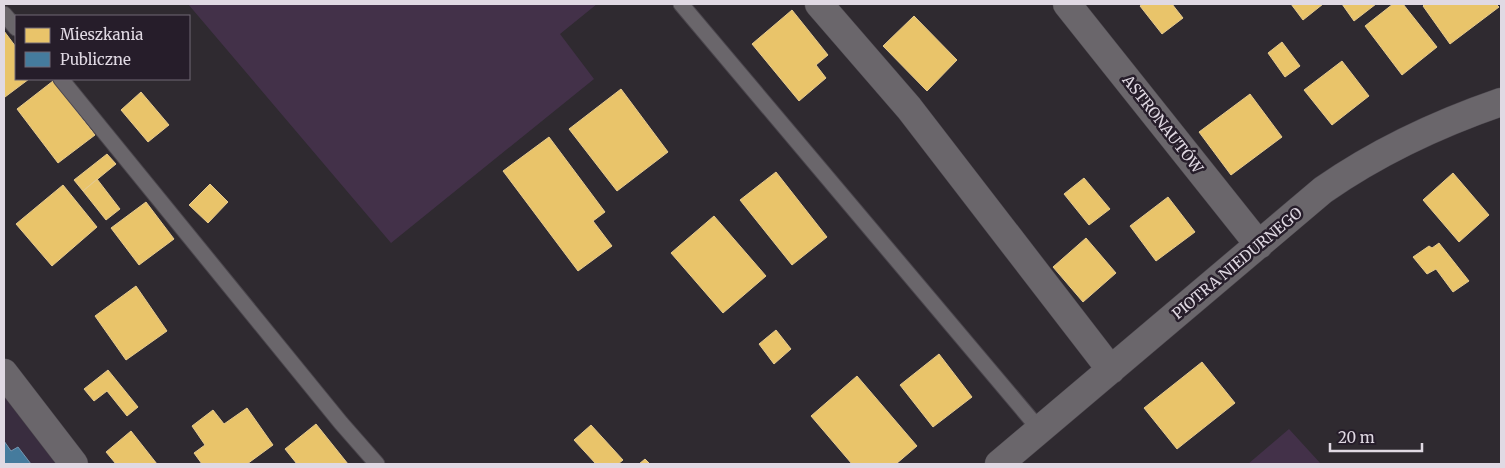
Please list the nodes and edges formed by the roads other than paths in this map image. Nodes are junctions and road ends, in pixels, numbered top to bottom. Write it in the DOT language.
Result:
graph roads {
  1 [pos="680,4"];
  2 [pos="819,4"];
  3 [pos="1067,4"];
  4 [pos="4,14"];
  5 [pos="15,27"];
  6 [pos="62,80"];
  7 [pos="1501,102"];
  8 [pos="1259,245"];
  9 [pos="1111,370"];
  10 [pos="4,373"];
  11 [pos="1040,430"];
  12 [pos="74,464"];
  13 [pos="377,464"];
  14 [pos="999,464"];
  1 -- 11 [label="lane"];
  2 -- 9 [label="street"];
  3 -- 8 [label="street, ASTRONAUTÓW"];
  4 -- 5 [label="lane"];
  6 -- 13 [label="lane"];
  7 -- 8 [label="street, PIOTRA NIEDURNEGO"];
  8 -- 9 [label="street, PIOTRA NIEDURNEGO"];
  9 -- 11 [label="street, PIOTRA NIEDURNEGO"];
  10 -- 12 [label="street"];
  11 -- 14 [label="street, PIOTRA NIEDURNEGO"];
}
